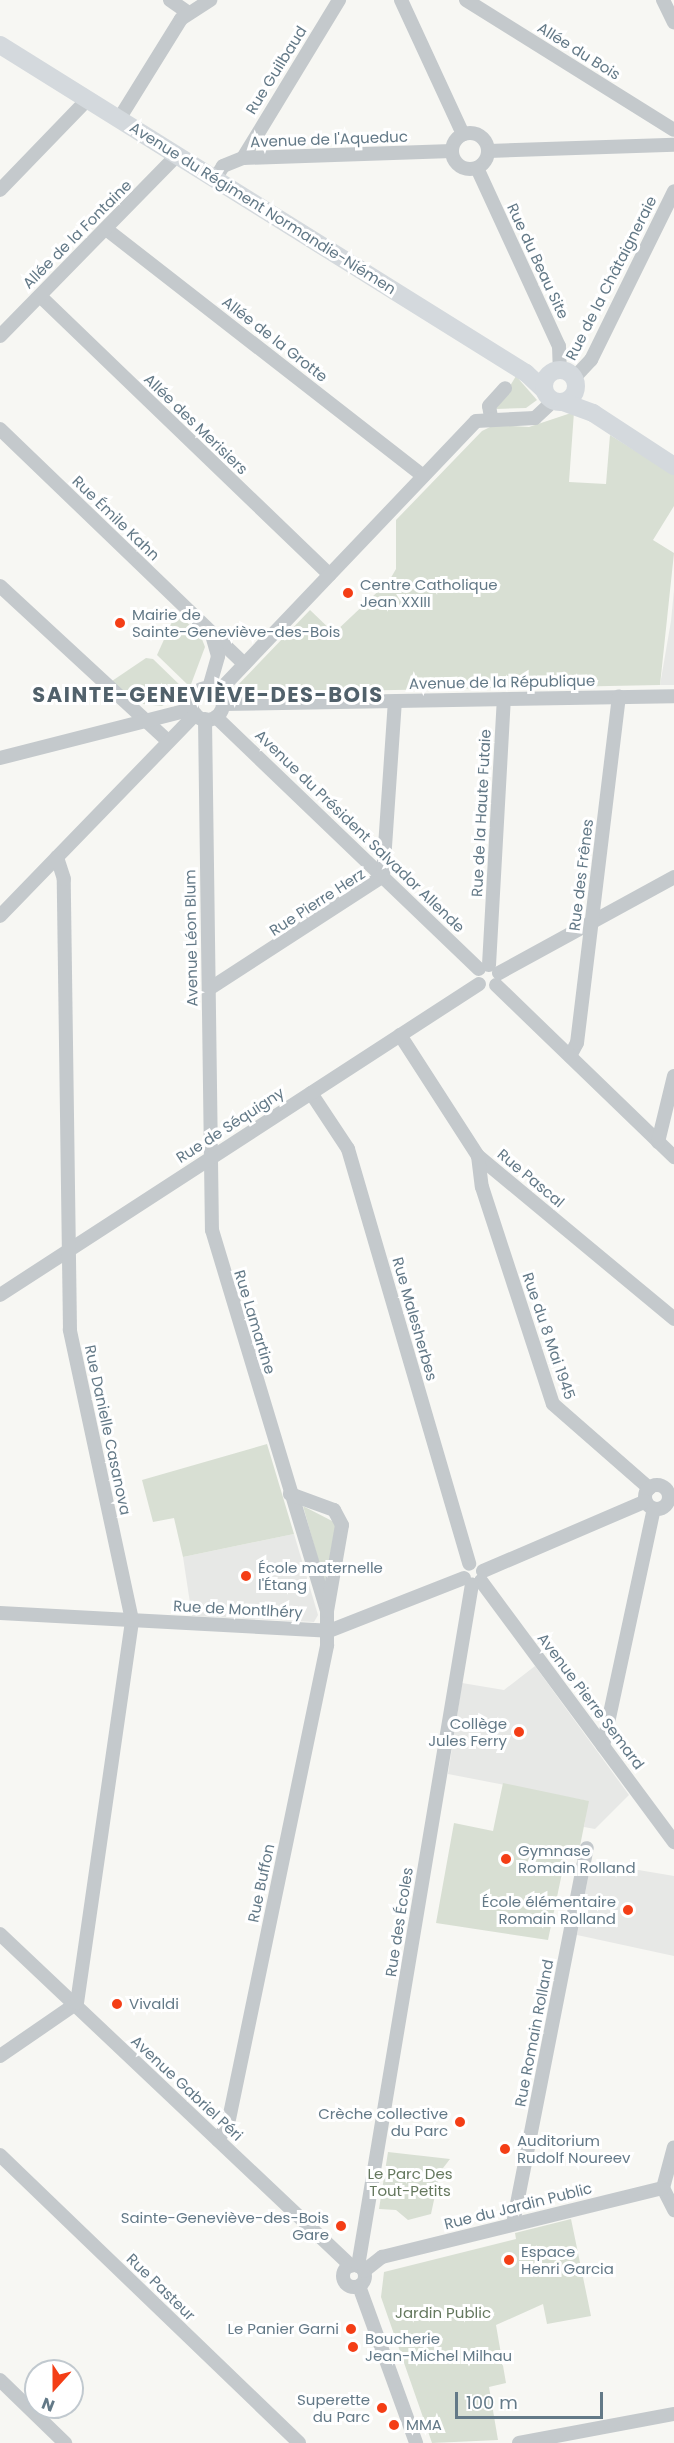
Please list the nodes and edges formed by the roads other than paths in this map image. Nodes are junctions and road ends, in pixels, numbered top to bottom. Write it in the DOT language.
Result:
graph roads {
  1 [pos="170,0"];
  2 [pos="210,0"];
  3 [pos="339,0"];
  4 [pos="401,0"];
  5 [pos="466,0"];
  6 [pos="663,0"];
  7 [pos="187,12"];
  8 [pos="674,23"];
  9 [pos="0,45"];
  10 [pos="87,99"];
  11 [pos="119,119"];
  12 [pos="674,130"];
  13 [pos="463,134"];
  14 [pos="674,145"];
  15 [pos="452,151"];
  16 [pos="489,151"];
  17 [pos="177,155"];
  18 [pos="243,158"];
  19 [pos="477,168"];
  20 [pos="215,178"];
  21 [pos="0,190"];
  22 [pos="674,191"];
  23 [pos="106,229"];
  24 [pos="40,296"];
  25 [pos="0,336"];
  26 [pos="560,386"];
  27 [pos="505,388"];
  28 [pos="491,417"];
  29 [pos="0,429"];
  30 [pos="674,464"];
  31 [pos="423,476"];
  32 [pos="330,575"];
  33 [pos="0,586"];
  34 [pos="210,631"];
  35 [pos="244,664"];
  36 [pos="674,696"];
  37 [pos="619,697"];
  38 [pos="504,699"];
  39 [pos="395,701"];
  40 [pos="208,706"];
  41 [pos="143,721"];
  42 [pos="168,741"];
  43 [pos="0,758"];
  44 [pos="57,856"];
  45 [pos="383,876"];
  46 [pos="674,877"];
  47 [pos="0,916"];
  48 [pos="592,921"];
  49 [pos="491,973"];
  50 [pos="480,984"];
  51 [pos="208,989"];
  52 [pos="400,1035"];
  53 [pos="570,1056"];
  54 [pos="674,1076"];
  55 [pos="311,1092"];
  56 [pos="658,1142"];
  57 [pos="478,1156"];
  58 [pos="211,1157"];
  59 [pos="674,1157"];
  60 [pos="69,1251"];
  61 [pos="0,1295"];
  62 [pos="674,1319"];
  63 [pos="290,1494"];
  64 [pos="672,1497"];
  65 [pos="650,1499"];
  66 [pos="475,1578"];
  67 [pos="327,1611"];
  68 [pos="0,1613"];
  69 [pos="132,1620"];
  70 [pos="329,1630"];
  71 [pos="603,1746"];
  72 [pos="674,1842"];
  73 [pos="587,1848"];
  74 [pos="0,1934"];
  75 [pos="75,2006"];
  76 [pos="0,2056"];
  77 [pos="218,2140"];
  78 [pos="674,2147"];
  79 [pos="0,2155"];
  80 [pos="663,2188"];
  81 [pos="674,2210"];
  82 [pos="513,2224"];
  83 [pos="362,2248"];
  84 [pos="382,2257"];
  85 [pos="358,2268"];
  86 [pos="359,2286"];
  87 [pos="0,2380"];
  88 [pos="674,2414"];
  89 [pos="65,2443"];
  90 [pos="299,2443"];
  91 [pos="416,2443"];
  92 [pos="519,2443"];
  1 -- 7 [label="street"];
  2 -- 7 [label="street"];
  3 -- 18 [label="street, Rue Guilbaud"];
  4 -- 13 [label="street"];
  5 -- 12 [label="street, Allée du Bois"];
  6 -- 8 [label="street"];
  7 -- 11 [label="street"];
  9 -- 10 [label="main road, Avenue du Régiment Normandie-Niémen"];
  10 -- 11 [label="main road, Avenue du Régiment Normandie-Niémen"];
  10 -- 21 [label="street"];
  11 -- 17 [label="main road, Avenue du Régiment Normandie-Niémen"];
  13 -- 15 [label="street"];
  13 -- 16 [label="street"];
  14 -- 16 [label="street"];
  15 -- 18 [label="street, Avenue de l'Aqueduc"];
  15 -- 19 [label="street"];
  16 -- 19 [label="street"];
  17 -- 20 [label="main road, Avenue du Régiment Normandie-Niémen"];
  17 -- 23 [label="street, Allée de la Fontaine"];
  18 -- 20 [label="street, Avenue de l'Aqueduc"];
  19 -- 26 [label="street, Rue du Beau Site"];
  20 -- 26 [label="main road, Avenue du Régiment Normandie-Niémen"];
  22 -- 26 [label="street, Rue de la Châtaigneraie"];
  23 -- 24 [label="street, Allée de la Fontaine"];
  23 -- 31 [label="street, Allée de la Grotte"];
  24 -- 25 [label="street, Allée de la Fontaine"];
  24 -- 32 [label="street, Allée des Merisiers"];
  26 -- 28 [label="street, Rue de la Châtaigneraie"];
  26 -- 30 [label="main road"];
  27 -- 28 [label="street"];
  28 -- 31 [label="street"];
  29 -- 34 [label="street, Rue Émile Kahn"];
  31 -- 32 [label="street"];
  32 -- 35 [label="street"];
  33 -- 41 [label="street"];
  34 -- 35 [label="street, Rue Émile Kahn"];
  34 -- 40 [label="street"];
  35 -- 40 [label="street"];
  36 -- 37 [label="street, Avenue de la République"];
  37 -- 38 [label="street, Avenue de la République"];
  37 -- 48 [label="street, Rue des Frênes"];
  38 -- 39 [label="street, Avenue de la République"];
  38 -- 49 [label="street, Rue de la Haute Futaie"];
  39 -- 40 [label="street, Avenue de la République"];
  39 -- 45 [label="street, Rue Pierre Herz"];
  40 -- 41 [label="street, Avenue de la République"];
  40 -- 42 [label="street"];
  40 -- 45 [label="street, Avenue du Président Salvador Allende"];
  40 -- 51 [label="street, Avenue Léon Blum"];
  41 -- 42 [label="street"];
  41 -- 43 [label="street, Avenue de la République"];
  42 -- 44 [label="street"];
  44 -- 47 [label="street"];
  44 -- 60 [label="street, Rue Danielle Casanova"];
  45 -- 49 [label="street, Avenue du Président Salvador Allende"];
  45 -- 51 [label="street, Rue Pierre Herz"];
  46 -- 48 [label="street"];
  48 -- 49 [label="street"];
  48 -- 53 [label="street, Rue des Frênes"];
  49 -- 50 [label="street, Rue de la Haute Futaie"];
  49 -- 53 [label="street, Avenue du Président Salvador Allende"];
  50 -- 52 [label="street, Rue de Séquigny"];
  51 -- 58 [label="street, Avenue Léon Blum"];
  52 -- 55 [label="street, Rue de Séquigny"];
  52 -- 57 [label="street, Rue Pascal"];
  53 -- 56 [label="street, Avenue du Président Salvador Allende"];
  54 -- 56 [label="street"];
  55 -- 58 [label="street, Rue de Séquigny"];
  55 -- 66 [label="street, Rue Malesherbes"];
  56 -- 59 [label="street, Avenue du Président Salvador Allende"];
  57 -- 62 [label="street, Rue Pascal"];
  57 -- 65 [label="street, Rue du 8 Mai 1945"];
  58 -- 60 [label="street, Rue de Séquigny"];
  58 -- 63 [label="street, Rue Lamartine"];
  60 -- 61 [label="street, Rue de Séquigny"];
  60 -- 69 [label="street, Rue Danielle Casanova"];
  63 -- 67 [label="street, Rue Lamartine"];
  63 -- 67 [label="street, Rue Lamartine"];
  64 -- 65 [label="street, Rue de Montlhéry"];
  64 -- 65 [label="street, Rue du 8 Mai 1945"];
  65 -- 66 [label="street, Rue de Montlhéry"];
  65 -- 71 [label="street"];
  66 -- 70 [label="street, Rue de Montlhéry"];
  66 -- 71 [label="street, Avenue Pierre Semard"];
  66 -- 83 [label="street, Rue des Écoles"];
  67 -- 70 [label="street, Rue Lamartine"];
  68 -- 69 [label="street, Rue de Montlhéry"];
  69 -- 70 [label="street, Rue de Montlhéry"];
  69 -- 75 [label="street, Rue Danielle Casanova"];
  70 -- 77 [label="street, Rue Buffon"];
  71 -- 72 [label="street, Avenue Pierre Semard"];
  73 -- 82 [label="street, Rue Romain Rolland"];
  74 -- 75 [label="street, Avenue Gabriel Péri"];
  75 -- 76 [label="street"];
  75 -- 77 [label="street, Avenue Gabriel Péri"];
  77 -- 85 [label="street, Avenue Gabriel Péri"];
  78 -- 80 [label="street"];
  79 -- 90 [label="street, Rue Pasteur"];
  80 -- 81 [label="street"];
  80 -- 82 [label="street, Rue du Jardin Public"];
  82 -- 84 [label="street, Rue du Jardin Public"];
  83 -- 84 [label="street"];
  83 -- 85 [label="street, Rue des Écoles"];
  84 -- 85 [label="street, Rue du Jardin Public"];
  85 -- 86 [label="street"];
  85 -- 86 [label="street, Avenue Gabriel Péri"];
  86 -- 91 [label="street, Avenue Gabriel Péri"];
  87 -- 89 [label="street"];
  88 -- 92 [label="street"];
}
